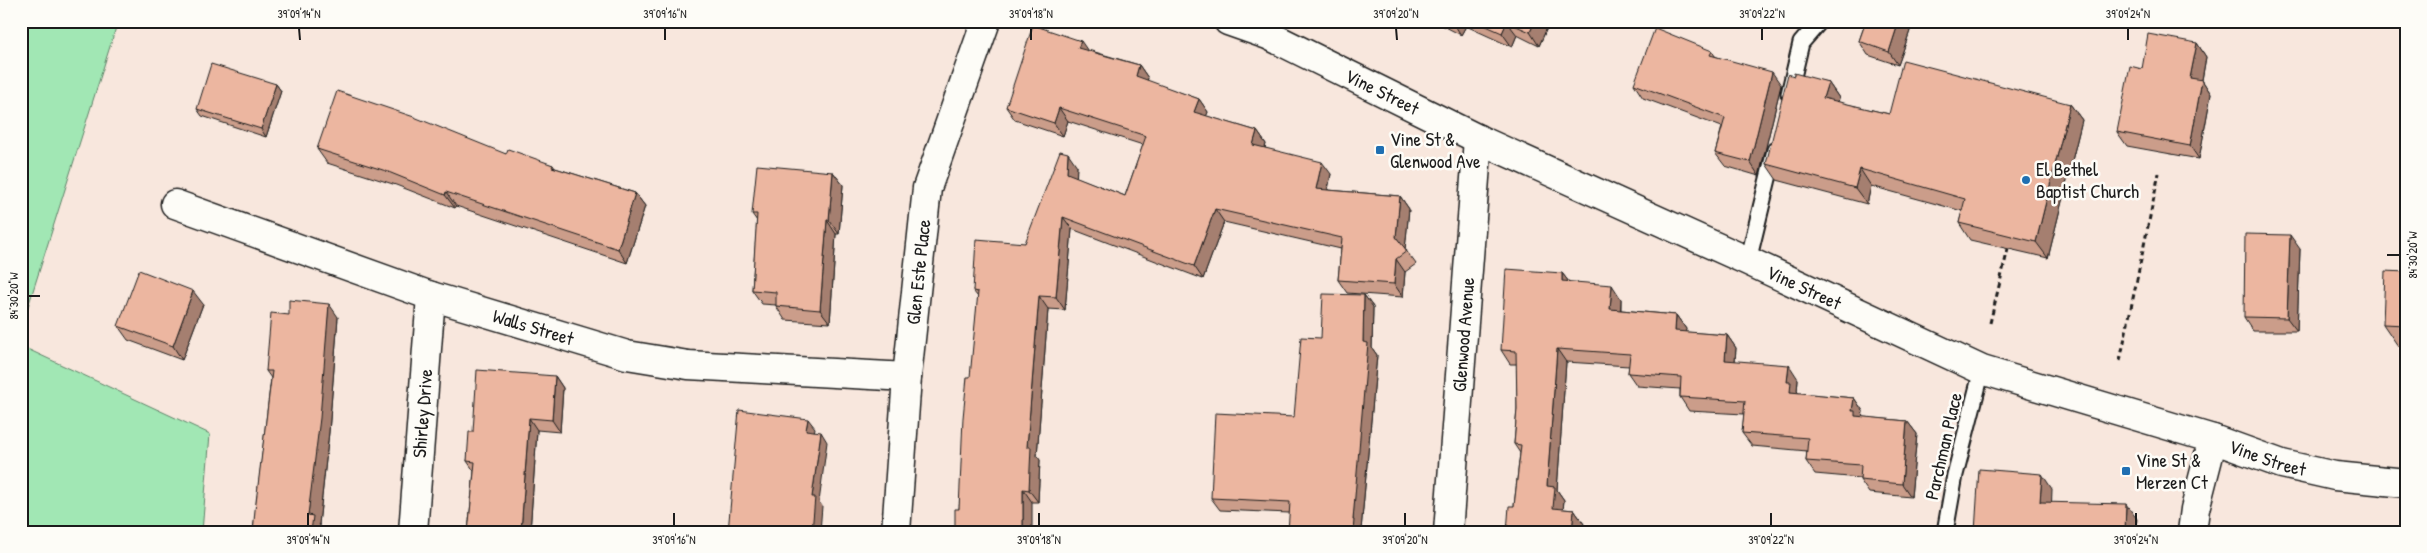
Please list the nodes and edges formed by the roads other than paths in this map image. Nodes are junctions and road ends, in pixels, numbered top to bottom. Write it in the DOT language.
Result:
graph roads {
  1 [pos="986,21"];
  2 [pos="1228,21"];
  3 [pos="1820,21"];
  4 [pos="1785,110"];
  5 [pos="1778,138"];
  6 [pos="1478,139"];
  7 [pos="176,204"];
  8 [pos="1748,260"];
  9 [pos="431,296"];
  10 [pos="1982,370"];
  11 [pos="907,377"];
  12 [pos="2214,439"];
  13 [pos="2406,484"];
  14 [pos="413,532"];
  15 [pos="896,532"];
  16 [pos="1448,532"];
  17 [pos="1945,532"];
  18 [pos="2192,532"];
  1 -- 11 [label="street, Glen Este Place"];
  2 -- 6 [label="street, Vine Street"];
  3 -- 4 [label="lane"];
  5 -- 8 [label="lane"];
  6 -- 8 [label="street, Vine Street"];
  6 -- 16 [label="street, Glenwood Avenue"];
  7 -- 9 [label="street, Walls Street"];
  8 -- 10 [label="street, Vine Street"];
  9 -- 11 [label="street, Walls Street"];
  9 -- 14 [label="street, Shirley Drive"];
  10 -- 12 [label="street, Vine Street"];
  10 -- 17 [label="lane, Parchman Place"];
  11 -- 15 [label="street, Glen Este Place"];
  12 -- 13 [label="street, Vine Street"];
  12 -- 18 [label="street"];
}
